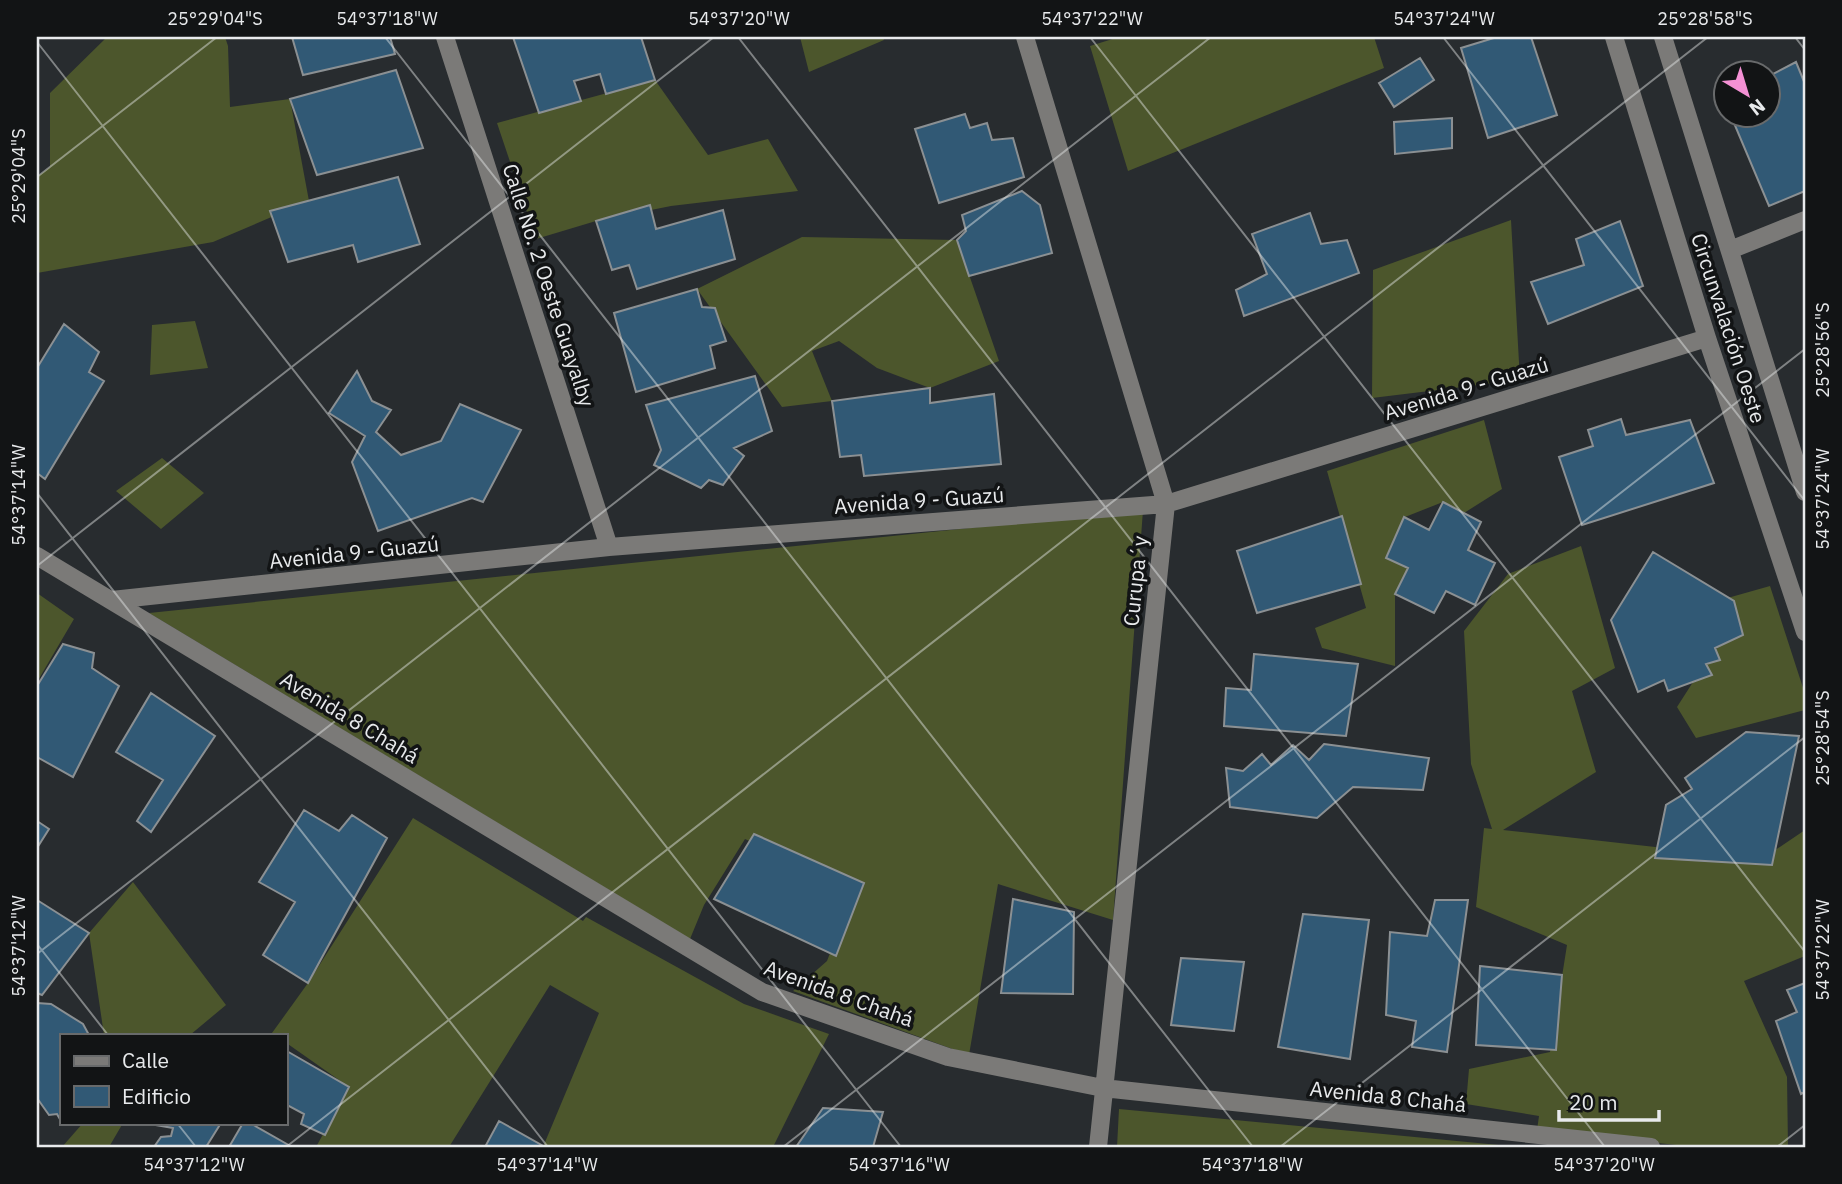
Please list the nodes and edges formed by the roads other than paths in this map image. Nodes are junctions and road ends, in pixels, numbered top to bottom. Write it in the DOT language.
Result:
graph roads {
  1 [pos="445,37"];
  2 [pos="1025,37"];
  3 [pos="1614,37"];
  4 [pos="1663,37"];
  5 [pos="1805,220"];
  6 [pos="1730,250"];
  7 [pos="1707,338"];
  8 [pos="1805,492"];
  9 [pos="1166,504"];
  10 [pos="609,547"];
  11 [pos="37,556"];
  12 [pos="112,600"];
  13 [pos="1805,632"];
  14 [pos="1103,1088"];
  15 [pos="1097,1147"];
  16 [pos="1651,1147"];
  1 -- 10 [label="street, Calle No. 2 Oeste Guayalby"];
  2 -- 9 [label="street, Curupa´y"];
  3 -- 7 [label="street, Circunvalación Oeste"];
  4 -- 6 [label="street"];
  5 -- 6 [label="street"];
  6 -- 8 [label="street"];
  7 -- 9 [label="street, Avenida 9 - Guazú"];
  7 -- 13 [label="street, Circunvalación Oeste"];
  9 -- 10 [label="street, Avenida 9 - Guazú"];
  9 -- 14 [label="street, Curupa´y"];
  10 -- 12 [label="street, Avenida 9 - Guazú"];
  11 -- 12 [label="street, Avenida 8 Chahá"];
  12 -- 14 [label="street, Avenida 8 Chahá"];
  14 -- 15 [label="street, Curupa´y"];
  14 -- 16 [label="street, Avenida 8 Chahá"];
}
